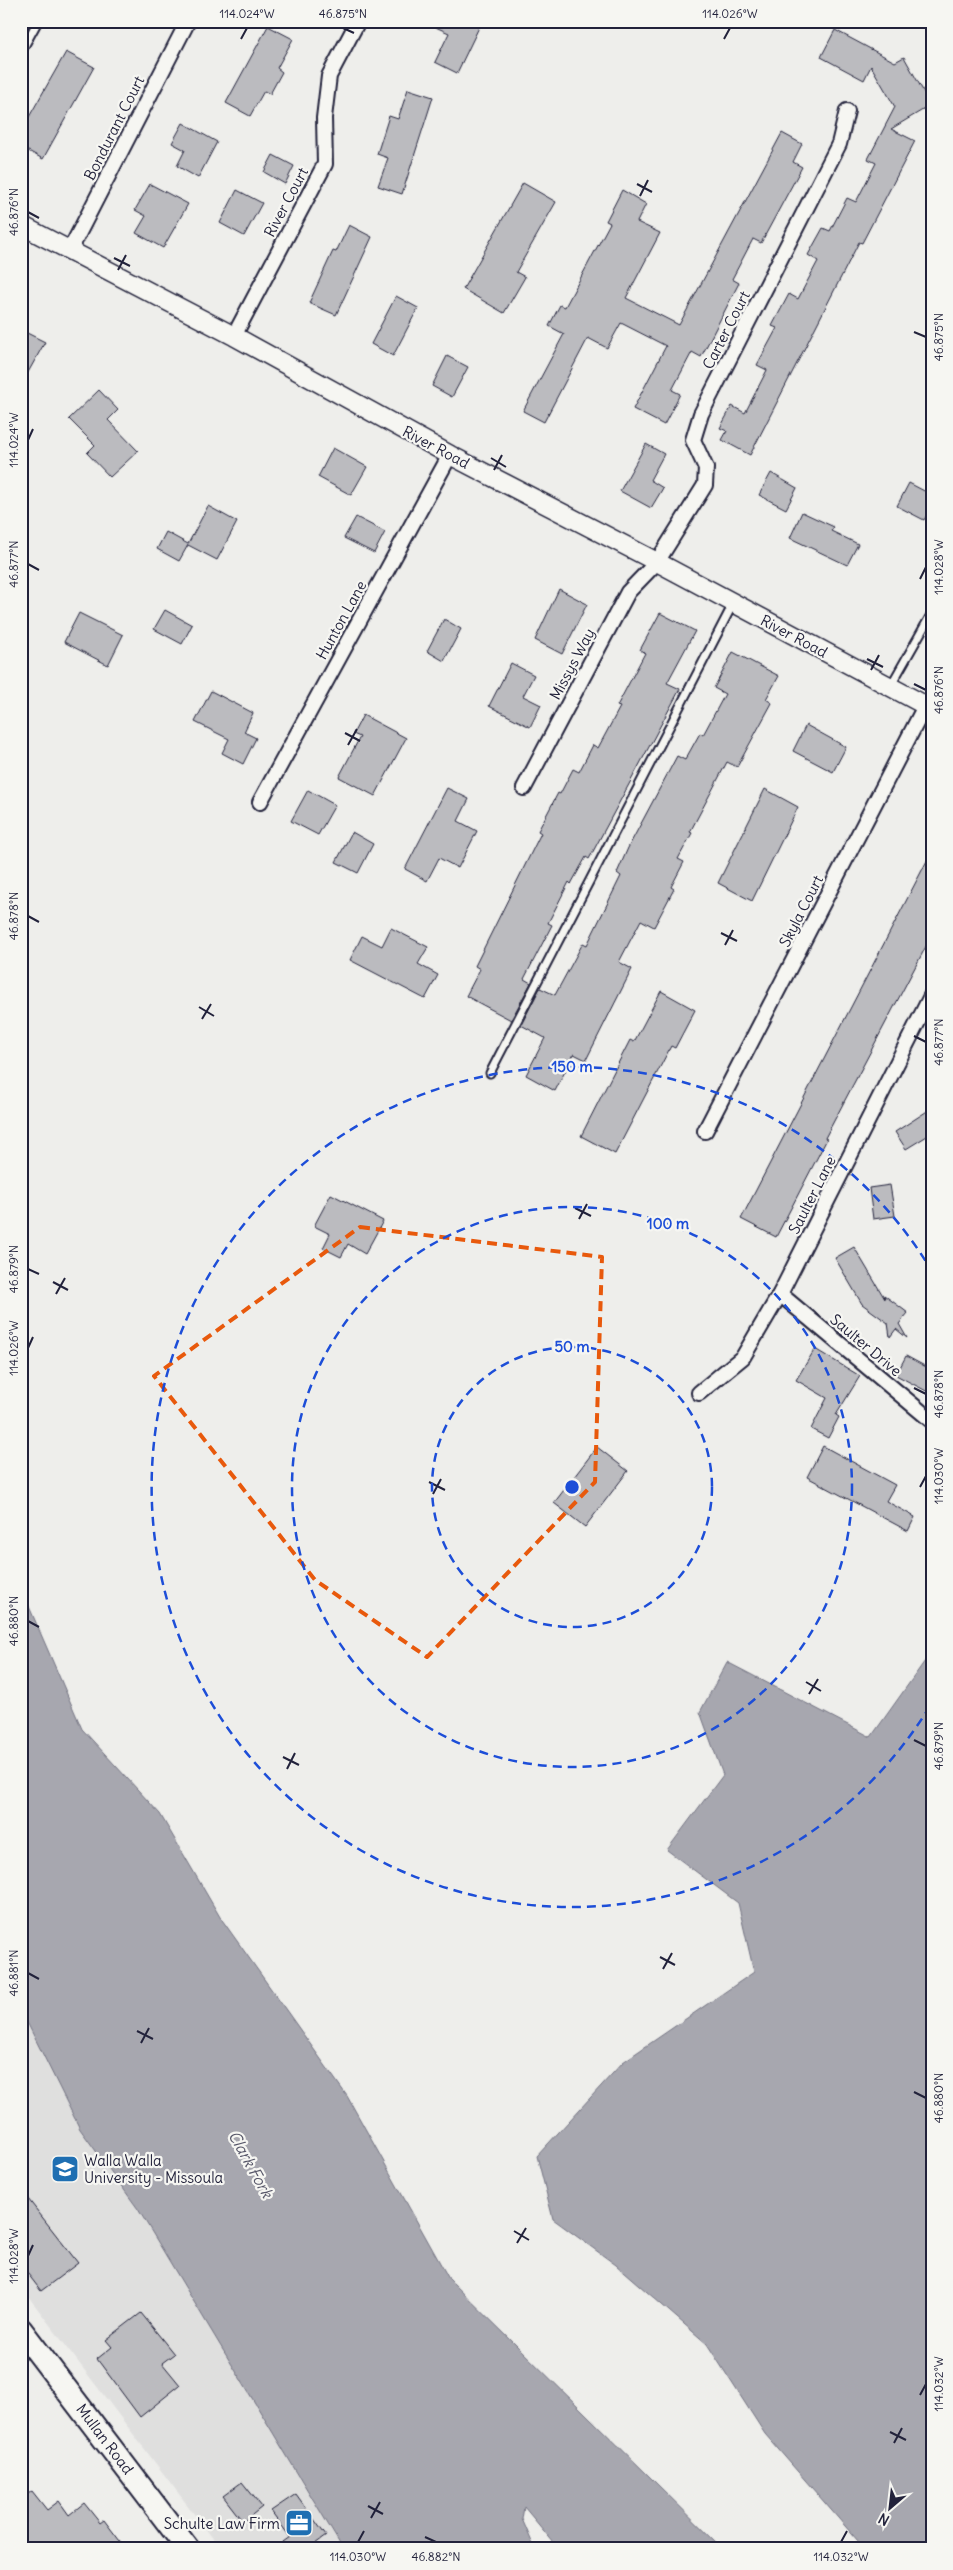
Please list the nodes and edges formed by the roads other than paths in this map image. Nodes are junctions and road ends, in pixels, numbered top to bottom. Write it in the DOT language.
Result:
graph roads {
  1 [pos="38,21"];
  2 [pos="188,21"];
  3 [pos="358,21"];
  4 [pos="21,52"];
  5 [pos="847,111"];
  6 [pos="21,225"];
  7 [pos="70,250"];
  8 [pos="234,336"];
  9 [pos="450,455"];
  10 [pos="657,562"];
  11 [pos="734,604"];
  12 [pos="932,613"];
  13 [pos="890,688"];
  14 [pos="928,708"];
  15 [pos="524,788"];
  16 [pos="260,802"];
  17 [pos="932,994"];
  18 [pos="490,1073"];
  19 [pos="705,1131"];
  20 [pos="780,1294"];
  21 [pos="699,1394"];
  22 [pos="932,1421"];
  23 [pos="21,2330"];
  24 [pos="188,2549"];
  1 -- 4 [label="lane"];
  2 -- 7 [label="street, Bondurant Court"];
  3 -- 8 [label="street, River Court"];
  5 -- 10 [label="street, Carter Court"];
  6 -- 7 [label="street, River Road"];
  7 -- 8 [label="street, River Road"];
  8 -- 9 [label="street, River Road"];
  9 -- 10 [label="street, River Road"];
  9 -- 16 [label="street, Hunton Lane"];
  10 -- 11 [label="street, River Road"];
  10 -- 15 [label="street, Missys Way"];
  11 -- 13 [label="street, River Road"];
  11 -- 18 [label="lane"];
  12 -- 13 [label="lane"];
  13 -- 14 [label="street, River Road"];
  14 -- 19 [label="street, Skyla Court"];
  17 -- 20 [label="street, Saulter Lane"];
  20 -- 21 [label="street, Saulter Lane"];
  20 -- 22 [label="street, Saulter Drive"];
  23 -- 24 [label="main road, Mullan Road"];
}
